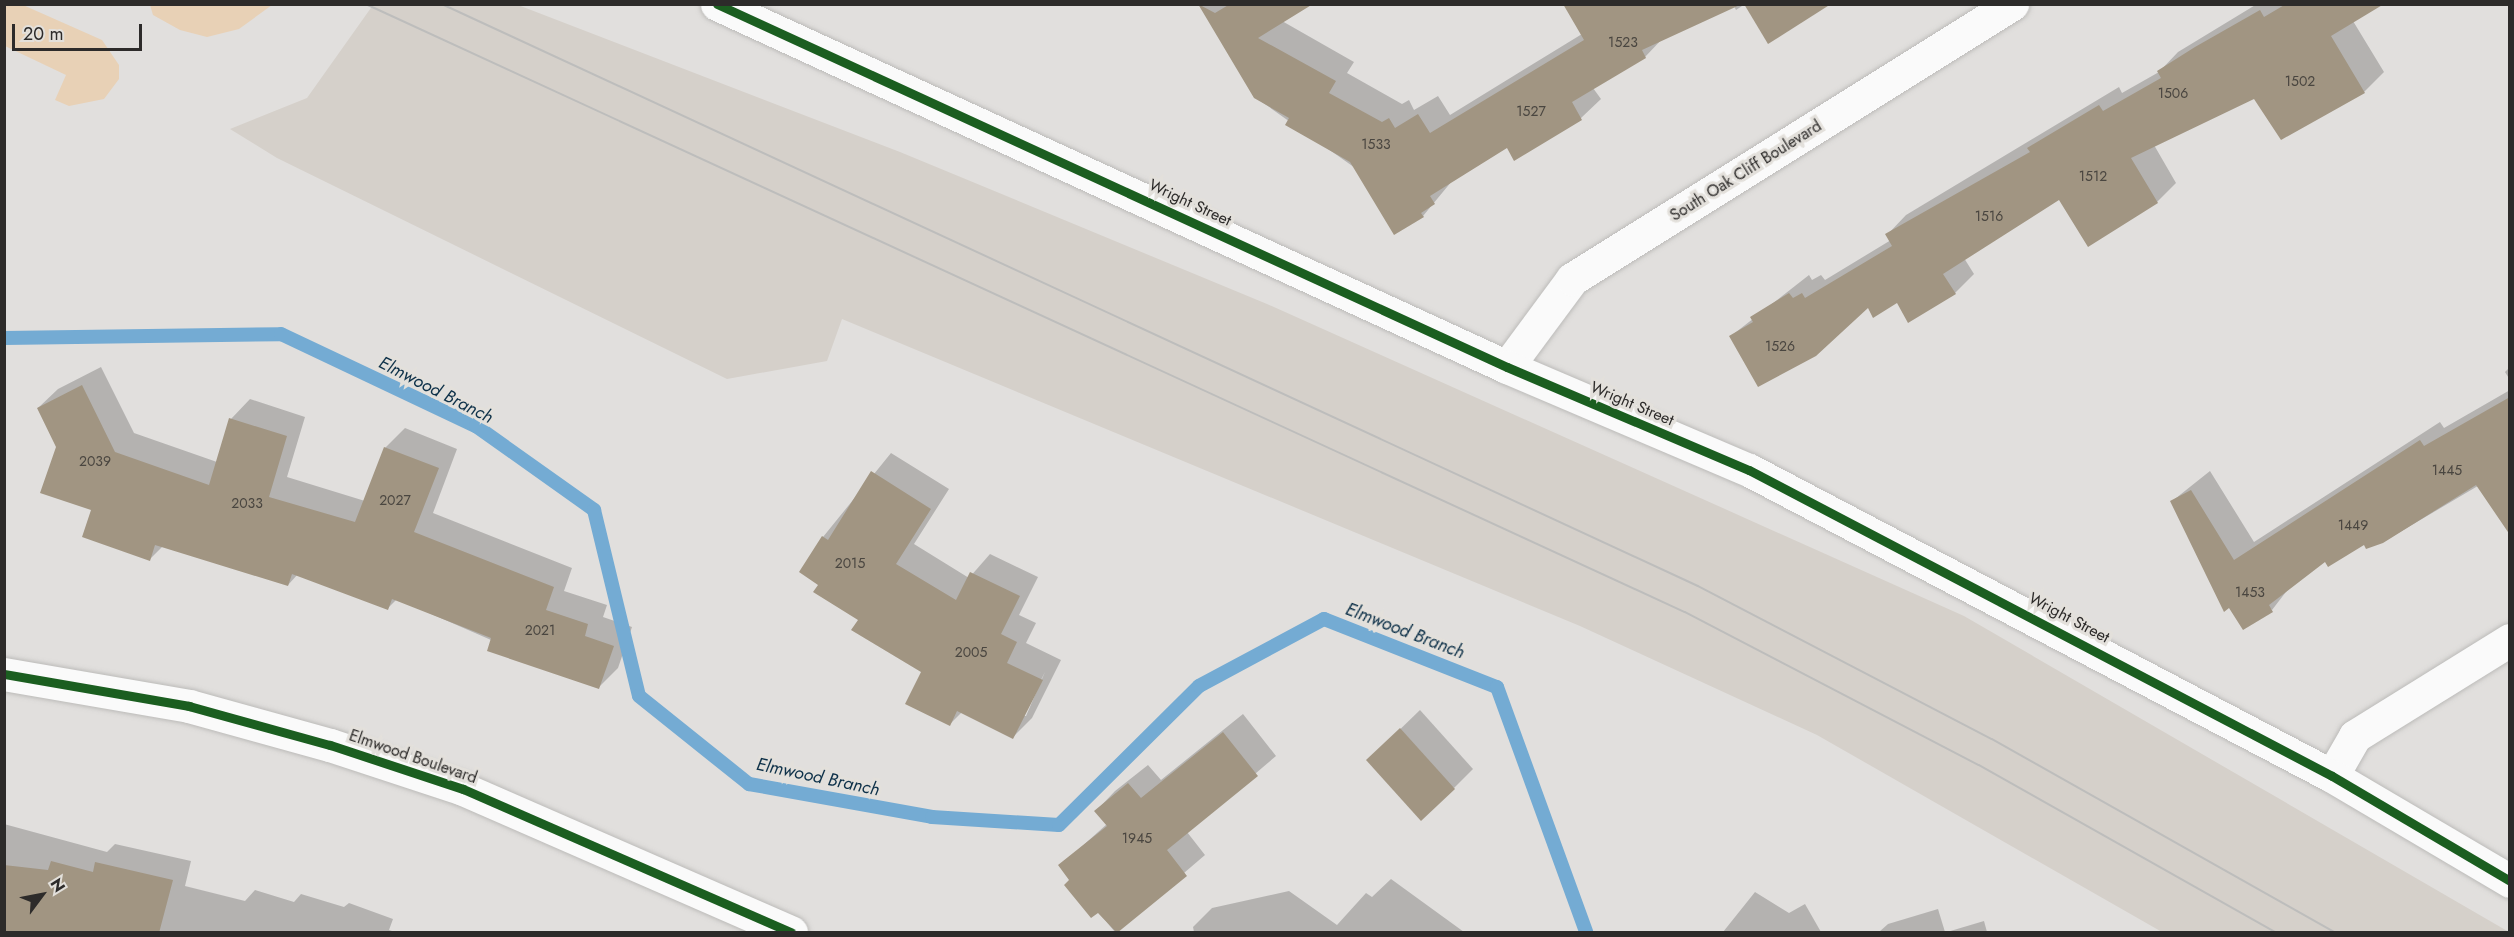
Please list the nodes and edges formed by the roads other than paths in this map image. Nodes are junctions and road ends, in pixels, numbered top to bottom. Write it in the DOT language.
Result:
graph roads {
  1 [pos="717,4"];
  2 [pos="2012,4"];
  3 [pos="1507,367"];
  4 [pos="2510,640"];
  5 [pos="4,674"];
  6 [pos="2331,776"];
  7 [pos="2510,881"];
  8 [pos="791,933"];
  1 -- 3 [label="street, Wright Street"];
  2 -- 3 [label="street, South Oak Cliff Boulevard"];
  3 -- 6 [label="street, Wright Street"];
  4 -- 6 [label="street"];
  5 -- 8 [label="street, Elmwood Boulevard"];
  6 -- 7 [label="street, Wright Street"];
}
